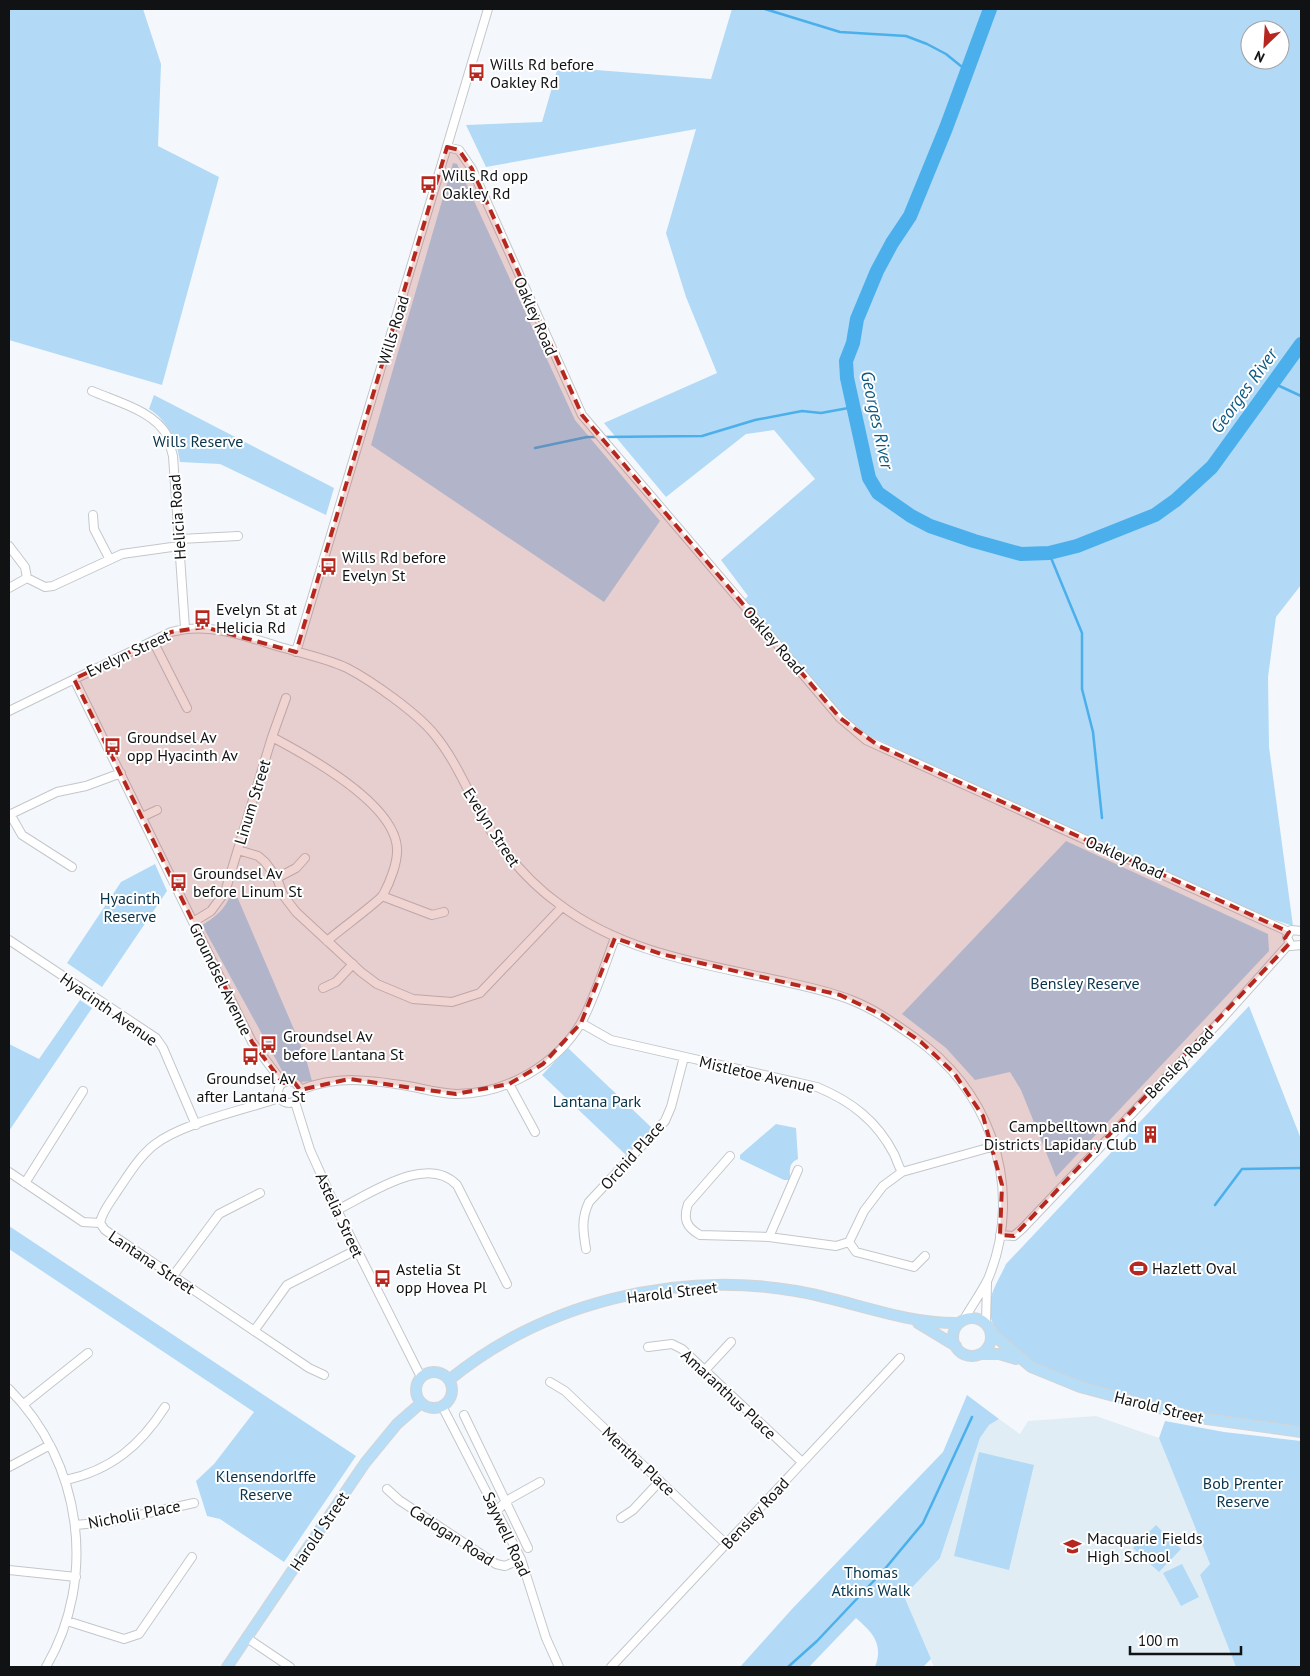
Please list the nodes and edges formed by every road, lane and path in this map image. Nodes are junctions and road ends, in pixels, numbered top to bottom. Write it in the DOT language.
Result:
graph roads {
  1 [pos="488,9"];
  2 [pos="447,147"];
  3 [pos="92,391"];
  4 [pos="93,515"];
  5 [pos="238,536"];
  6 [pos="179,542"];
  7 [pos="9,546"];
  8 [pos="109,558"];
  9 [pos="27,578"];
  10 [pos="9,588"];
  11 [pos="185,628"];
  12 [pos="153,641"];
  13 [pos="296,652"];
  14 [pos="74,679"];
  15 [pos="286,698"];
  16 [pos="186,708"];
  17 [pos="9,711"];
  18 [pos="272,737"];
  19 [pos="121,773"];
  20 [pos="157,810"];
  21 [pos="10,815"];
  22 [pos="142,817"];
  23 [pos="238,850"];
  24 [pos="305,858"];
  25 [pos="72,867"];
  26 [pos="277,878"];
  27 [pos="382,896"];
  28 [pos="562,907"];
  29 [pos="444,912"];
  30 [pos="193,922"];
  31 [pos="1301,931"];
  32 [pos="1289,932"];
  33 [pos="615,938"];
  34 [pos="9,940"];
  35 [pos="327,941"];
  36 [pos="1289,944"];
  37 [pos="1301,945"];
  38 [pos="353,964"];
  39 [pos="323,988"];
  40 [pos="581,1023"];
  41 [pos="684,1057"];
  42 [pos="283,1083"];
  43 [pos="509,1084"];
  44 [pos="300,1090"];
  45 [pos="83,1091"];
  46 [pos="279,1098"];
  47 [pos="295,1102"];
  48 [pos="196,1125"];
  49 [pos="535,1132"];
  50 [pos="995,1146"];
  51 [pos="730,1156"];
  52 [pos="798,1170"];
  53 [pos="9,1172"];
  54 [pos="902,1172"];
  55 [pos="25,1183"];
  56 [pos="260,1193"];
  57 [pos="337,1210"];
  58 [pos="100,1223"];
  59 [pos="1000,1235"];
  60 [pos="769,1237"];
  61 [pos="849,1242"];
  62 [pos="586,1249"];
  63 [pos="356,1250"];
  64 [pos="925,1256"];
  65 [pos="173,1276"];
  66 [pos="987,1280"];
  67 [pos="507,1284"];
  68 [pos="912,1319"];
  69 [pos="961,1322"];
  70 [pos="988,1328"];
  71 [pos="254,1331"];
  72 [pos="732,1342"];
  73 [pos="956,1346"];
  74 [pos="648,1347"];
  75 [pos="88,1352"];
  76 [pos="981,1354"];
  77 [pos="900,1358"];
  78 [pos="1022,1361"];
  79 [pos="706,1369"];
  80 [pos="324,1375"];
  81 [pos="421,1377"];
  82 [pos="449,1380"];
  83 [pos="550,1382"];
  84 [pos="9,1389"];
  85 [pos="421,1403"];
  86 [pos="24,1404"];
  87 [pos="442,1406"];
  88 [pos="165,1407"];
  89 [pos="464,1414"];
  90 [pos="1301,1432"];
  91 [pos="50,1445"];
  92 [pos="802,1462"];
  93 [pos="9,1467"];
  94 [pos="66,1480"];
  95 [pos="660,1481"];
  96 [pos="540,1482"];
  97 [pos="387,1489"];
  98 [pos="506,1501"];
  99 [pos="194,1503"];
  100 [pos="497,1511"];
  101 [pos="621,1518"];
  102 [pos="75,1526"];
  103 [pos="726,1544"];
  104 [pos="528,1548"];
  105 [pos="192,1557"];
  106 [pos="521,1559"];
  107 [pos="9,1570"];
  108 [pos="76,1577"];
  109 [pos="66,1621"];
  110 [pos="247,1638"];
  111 [pos="46,1667"];
  112 [pos="227,1667"];
  113 [pos="290,1667"];
  114 [pos="559,1667"];
  115 [pos="611,1667"];
  1 -- 2 [label="street, Wills Road"];
  2 -- 13 [label="street, Wills Road"];
  2 -- 32 [label="street, Oakley Road"];
  3 -- 6 [label="street, Helicia Road"];
  4 -- 8 [label="street"];
  5 -- 6 [label="street"];
  6 -- 8 [label="street"];
  6 -- 11 [label="street, Helicia Road"];
  7 -- 9 [label="street"];
  8 -- 9 [label="street"];
  9 -- 10 [label="street"];
  11 -- 12 [label="street, Evelyn Street"];
  11 -- 13 [label="street, Evelyn Street"];
  12 -- 14 [label="street, Evelyn Street"];
  12 -- 16 [label="street"];
  13 -- 28 [label="street, Evelyn Street"];
  14 -- 17 [label="street, Evelyn Street"];
  14 -- 19 [label="street, Groundsel Avenue"];
  15 -- 18 [label="street, Linum Street"];
  18 -- 23 [label="street, Linum Street"];
  18 -- 27 [label="street"];
  19 -- 21 [label="street"];
  19 -- 22 [label="street, Groundsel Avenue"];
  20 -- 22 [label="street"];
  21 -- 25 [label="street"];
  22 -- 30 [label="street, Groundsel Avenue"];
  23 -- 26 [label="street"];
  23 -- 30 [label="street, Linum Street"];
  24 -- 26 [label="street"];
  26 -- 35 [label="street"];
  27 -- 29 [label="street"];
  27 -- 35 [label="street"];
  28 -- 33 [label="street, Evelyn Street"];
  28 -- 38 [label="street"];
  30 -- 42 [label="street, Groundsel Avenue"];
  31 -- 32 [label="street"];
  32 -- 36 [label="street"];
  33 -- 40 [label="street"];
  33 -- 50 [label="street, Evelyn Street"];
  34 -- 48 [label="street, Hyacinth Avenue"];
  35 -- 38 [label="street"];
  36 -- 37 [label="street"];
  36 -- 59 [label="street, Bensley Road"];
  38 -- 39 [label="street"];
  40 -- 41 [label="street, Mistletoe Avenue"];
  40 -- 43 [label="street"];
  41 -- 54 [label="street, Mistletoe Avenue"];
  41 -- 62 [label="street, Orchid Place"];
  42 -- 44 [label="street"];
  42 -- 46 [label="street"];
  43 -- 44 [label="street"];
  43 -- 49 [label="street"];
  44 -- 47 [label="street"];
  45 -- 55 [label="street"];
  46 -- 47 [label="street"];
  46 -- 48 [label="street, Lantana Street"];
  47 -- 57 [label="street, Astelia Street"];
  48 -- 58 [label="street, Lantana Street"];
  50 -- 54 [label="street"];
  50 -- 59 [label="street, Evelyn Street"];
  51 -- 60 [label="street"];
  52 -- 60 [label="street"];
  53 -- 55 [label="street"];
  54 -- 61 [label="street"];
  55 -- 58 [label="street"];
  56 -- 65 [label="street"];
  57 -- 63 [label="street, Astelia Street"];
  57 -- 67 [label="street"];
  58 -- 65 [label="street, Lantana Street"];
  59 -- 66 [label="street, Evelyn Street"];
  60 -- 61 [label="street"];
  61 -- 64 [label="street"];
  63 -- 71 [label="street"];
  63 -- 81 [label="street, Astelia Street"];
  65 -- 71 [label="street, Lantana Street"];
  66 -- 69 [label="street, Evelyn Street"];
  66 -- 70 [label="street, Evelyn Street"];
  68 -- 69 [label="main road, Harold Street"];
  68 -- 73 [label="main road, Harold Street"];
  68 -- 82 [label="main road, Harold Street"];
  69 -- 70 [label="main road"];
  69 -- 73 [label="main road"];
  70 -- 76 [label="main road"];
  70 -- 78 [label="main road, Harold Street"];
  71 -- 80 [label="street, Lantana Street"];
  72 -- 79 [label="street"];
  73 -- 76 [label="main road"];
  74 -- 79 [label="street, Amaranthus Place"];
  75 -- 86 [label="street"];
  76 -- 78 [label="main road, Harold Street"];
  77 -- 92 [label="street, Bensley Road"];
  78 -- 90 [label="main road, Harold Street"];
  79 -- 92 [label="street, Amaranthus Place"];
  81 -- 82 [label="main road"];
  81 -- 85 [label="main road"];
  82 -- 87 [label="main road"];
  83 -- 95 [label="street, Mentha Place"];
  84 -- 86 [label="street"];
  85 -- 87 [label="main road"];
  85 -- 110 [label="main road, Harold Street"];
  86 -- 91 [label="street"];
  87 -- 100 [label="street, Saywell Road"];
  88 -- 94 [label="street"];
  89 -- 98 [label="street"];
  91 -- 93 [label="street"];
  91 -- 94 [label="street"];
  92 -- 103 [label="street, Bensley Road"];
  94 -- 102 [label="street"];
  95 -- 101 [label="street"];
  95 -- 103 [label="street, Mentha Place"];
  96 -- 98 [label="street"];
  97 -- 106 [label="street, Cadogan Road"];
  98 -- 100 [label="street"];
  98 -- 104 [label="street"];
  99 -- 102 [label="street, Nicholii Place"];
  100 -- 106 [label="street, Saywell Road"];
  102 -- 108 [label="street"];
  103 -- 115 [label="street, Bensley Road"];
  105 -- 109 [label="street"];
  106 -- 114 [label="street, Saywell Road"];
  107 -- 108 [label="street"];
  108 -- 109 [label="street"];
  109 -- 111 [label="street"];
  110 -- 112 [label="main road, Harold Street"];
  110 -- 113 [label="street"];
}
